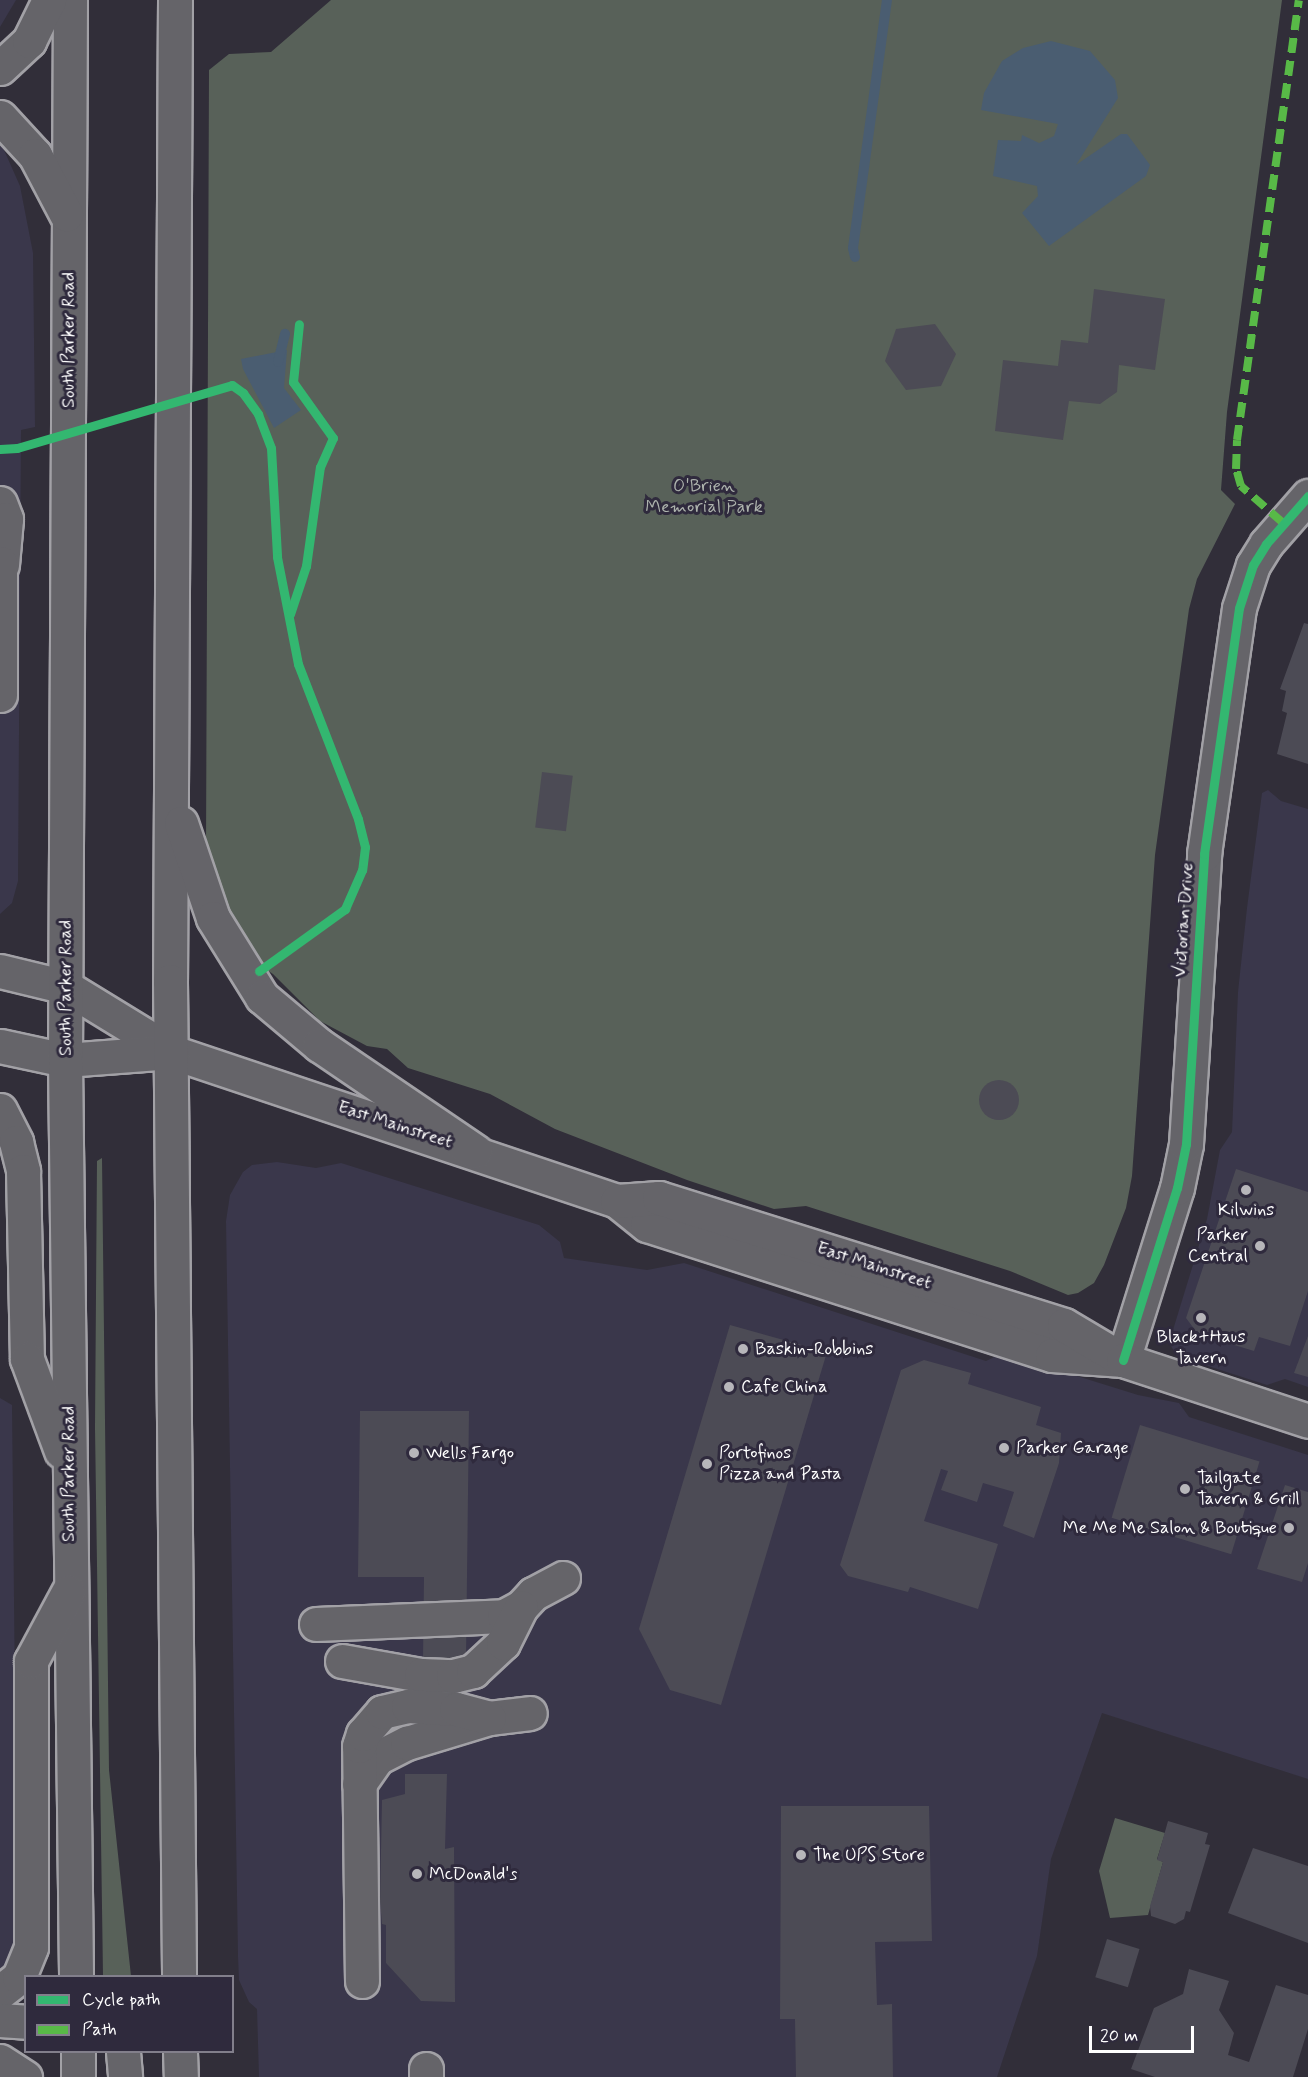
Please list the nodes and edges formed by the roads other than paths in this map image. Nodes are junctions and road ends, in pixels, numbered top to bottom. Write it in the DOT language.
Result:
graph roads {
  1 [pos="49,0"];
  2 [pos="70,0"];
  3 [pos="175,0"];
  4 [pos="0,68"];
  5 [pos="0,117"];
  6 [pos="69,220"];
  7 [pos="1308,496"];
  8 [pos="0,503"];
  9 [pos="1,564"];
  10 [pos="0,695"];
  11 [pos="171,789"];
  12 [pos="0,971"];
  13 [pos="66,987"];
  14 [pos="0,1046"];
  15 [pos="172,1052"];
  16 [pos="65,1060"];
  17 [pos="0,1110"];
  18 [pos="475,1151"];
  19 [pos="1123,1360"];
  20 [pos="1308,1421"];
  21 [pos="69,1472"];
  22 [pos="563,1578"];
  23 [pos="69,1590"];
  24 [pos="521,1607"];
  25 [pos="316,1624"];
  26 [pos="342,1661"];
  27 [pos="530,1713"];
  28 [pos="76,1975"];
  29 [pos="179,1975"];
  30 [pos="362,1982"];
  31 [pos="0,1992"];
  32 [pos="0,2020"];
  33 [pos="24,2022"];
  34 [pos="78,2053"];
  35 [pos="123,2053"];
  36 [pos="180,2053"];
  37 [pos="0,2061"];
  38 [pos="24,2077"];
  39 [pos="78,2077"];
  40 [pos="125,2077"];
  41 [pos="181,2077"];
  1 -- 4 [label="main road"];
  2 -- 6 [label="main road, South Parker Road"];
  3 -- 11 [label="main road"];
  5 -- 6 [label="main road"];
  6 -- 13 [label="main road, South Parker Road"];
  7 -- 19 [label="main road, Victorian Drive"];
  8 -- 9 [label="main road"];
  9 -- 10 [label="main road"];
  11 -- 15 [label="main road"];
  11 -- 18 [label="main road"];
  12 -- 13 [label="main road, East Mainstreet"];
  13 -- 15 [label="main road, East Mainstreet"];
  13 -- 16 [label="main road, South Parker Road"];
  14 -- 16 [label="main road, East Mainstreet"];
  15 -- 16 [label="main road, East Mainstreet"];
  15 -- 18 [label="main road, East Mainstreet"];
  15 -- 29 [label="main road"];
  16 -- 21 [label="main road, South Parker Road"];
  17 -- 21 [label="main road"];
  18 -- 19 [label="main road, East Mainstreet"];
  19 -- 20 [label="main road, East Mainstreet"];
  21 -- 23 [label="main road, South Parker Road"];
  22 -- 24 [label="main road"];
  23 -- 28 [label="main road, South Parker Road"];
  23 -- 31 [label="main road"];
  24 -- 25 [label="main road"];
  24 -- 26 [label="main road"];
  27 -- 30 [label="main road"];
  32 -- 33 [label="main road"];
  34 -- 39 [label="main road"];
  35 -- 40 [label="main road"];
  36 -- 41 [label="main road"];
  37 -- 38 [label="main road"];
}
